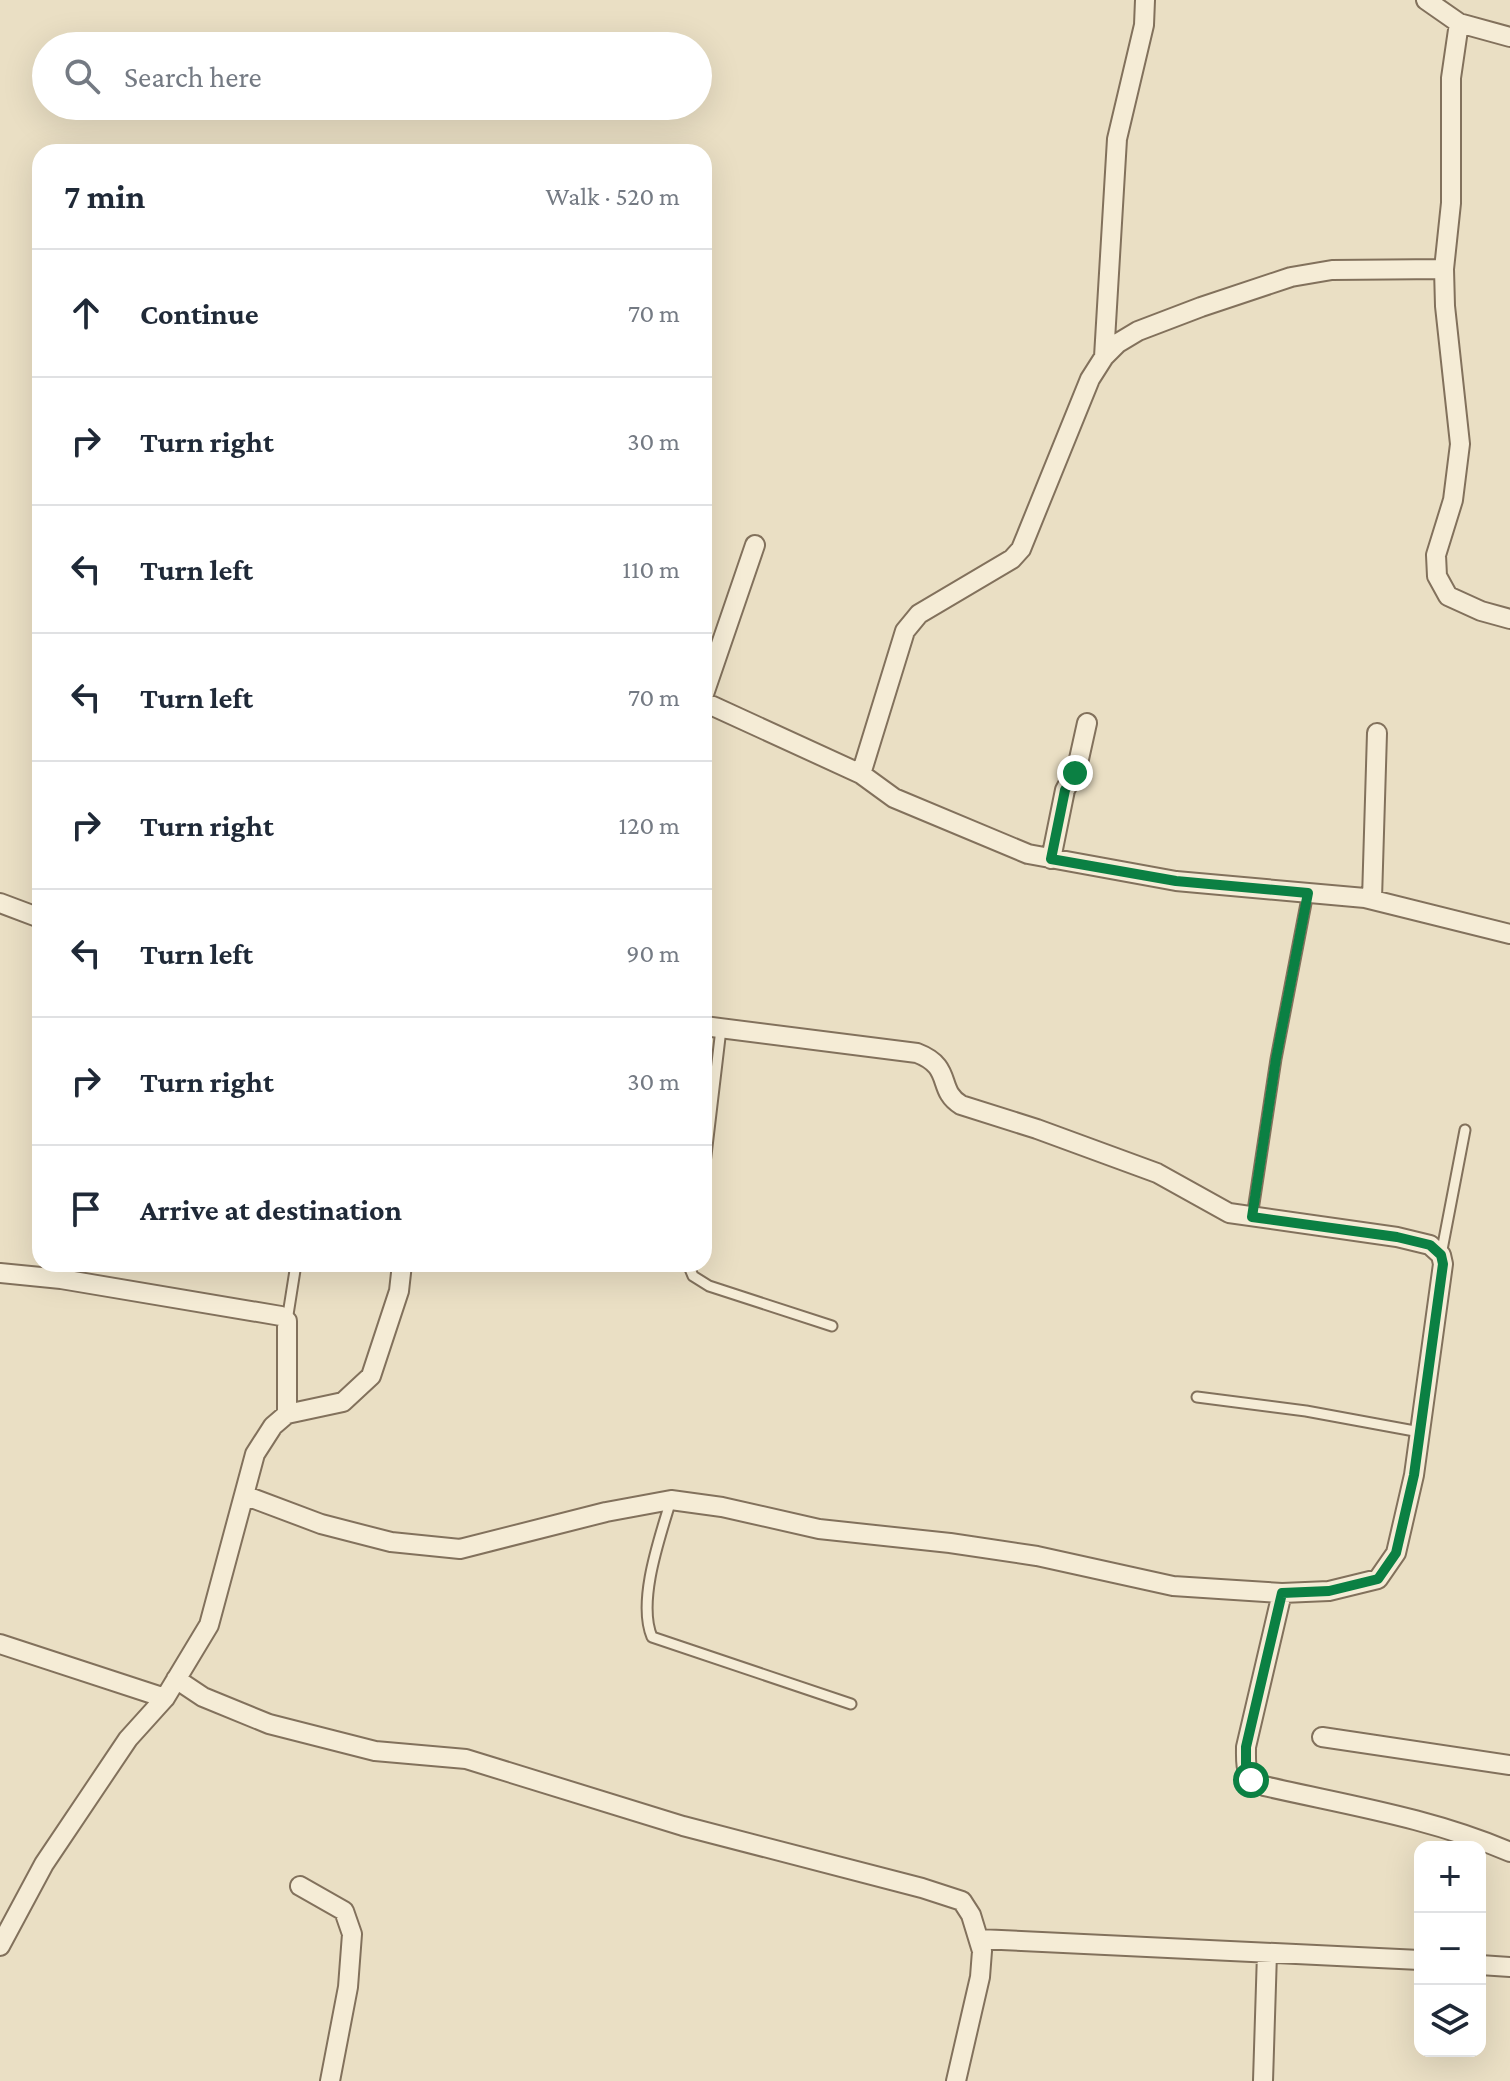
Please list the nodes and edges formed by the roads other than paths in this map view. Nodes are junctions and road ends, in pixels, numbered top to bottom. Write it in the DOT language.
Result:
graph roads {
  1 [pos="1145,0"];
  2 [pos="1426,0"];
  3 [pos="1459,23"];
  4 [pos="1510,37"];
  5 [pos="1444,269"];
  6 [pos="1104,357"];
  7 [pos="755,545"];
  8 [pos="1510,619"];
  9 [pos="712,671"];
  10 [pos="712,706"];
  11 [pos="1087,723"];
  12 [pos="1377,733"];
  13 [pos="861,774"];
  14 [pos="1051,859"];
  15 [pos="1308,893"];
  16 [pos="1372,899"];
  17 [pos="0,903"];
  18 [pos="32,915"];
  19 [pos="1510,934"];
  20 [pos="713,1027"];
  21 [pos="1465,1130"];
  22 [pos="1252,1217"];
  23 [pos="1441,1255"];
  24 [pos="295,1272"];
  25 [pos="401,1272"];
  26 [pos="691,1272"];
  27 [pos="0,1273"];
  28 [pos="287,1321"];
  29 [pos="832,1326"];
  30 [pos="1197,1397"];
  31 [pos="287,1414"];
  32 [pos="1420,1432"];
  33 [pos="244,1495"];
  34 [pos="671,1500"];
  35 [pos="1282,1593"];
  36 [pos="0,1644"];
  37 [pos="176,1679"];
  38 [pos="165,1698"];
  39 [pos="851,1704"];
  40 [pos="1322,1737"];
  41 [pos="1510,1765"];
  42 [pos="1510,1852"];
  43 [pos="300,1886"];
  44 [pos="979,1939"];
  45 [pos="0,1946"];
  46 [pos="1267,1953"];
  47 [pos="1414,1960"];
  48 [pos="1486,1965"];
  49 [pos="1510,1967"];
  50 [pos="330,2081"];
  51 [pos="956,2081"];
  52 [pos="1263,2081"];
  1 -- 6 [label="street"];
  2 -- 3 [label="street"];
  3 -- 4 [label="street"];
  3 -- 5 [label="street"];
  5 -- 6 [label="street"];
  5 -- 8 [label="street"];
  6 -- 13 [label="street"];
  7 -- 9 [label="street"];
  10 -- 13 [label="street"];
  11 -- 14 [label="street"];
  12 -- 16 [label="street"];
  13 -- 14 [label="street"];
  14 -- 15 [label="street"];
  15 -- 16 [label="street"];
  15 -- 22 [label="lane"];
  16 -- 19 [label="street"];
  17 -- 18 [label="street"];
  20 -- 22 [label="street"];
  21 -- 23 [label="lane"];
  22 -- 23 [label="street"];
  23 -- 32 [label="street"];
  24 -- 28 [label="lane"];
  25 -- 31 [label="street"];
  26 -- 29 [label="lane"];
  27 -- 28 [label="street"];
  28 -- 31 [label="street"];
  30 -- 32 [label="lane"];
  31 -- 33 [label="street"];
  32 -- 35 [label="street"];
  33 -- 34 [label="street"];
  33 -- 37 [label="street"];
  34 -- 35 [label="street"];
  34 -- 39 [label="lane"];
  35 -- 42 [label="street"];
  36 -- 38 [label="street"];
  37 -- 38 [label="street"];
  37 -- 44 [label="street"];
  38 -- 45 [label="street"];
  40 -- 41 [label="street"];
  43 -- 50 [label="street"];
  44 -- 46 [label="street"];
  44 -- 51 [label="street"];
  46 -- 47 [label="street"];
  46 -- 52 [label="street"];
  48 -- 49 [label="street"];
}
